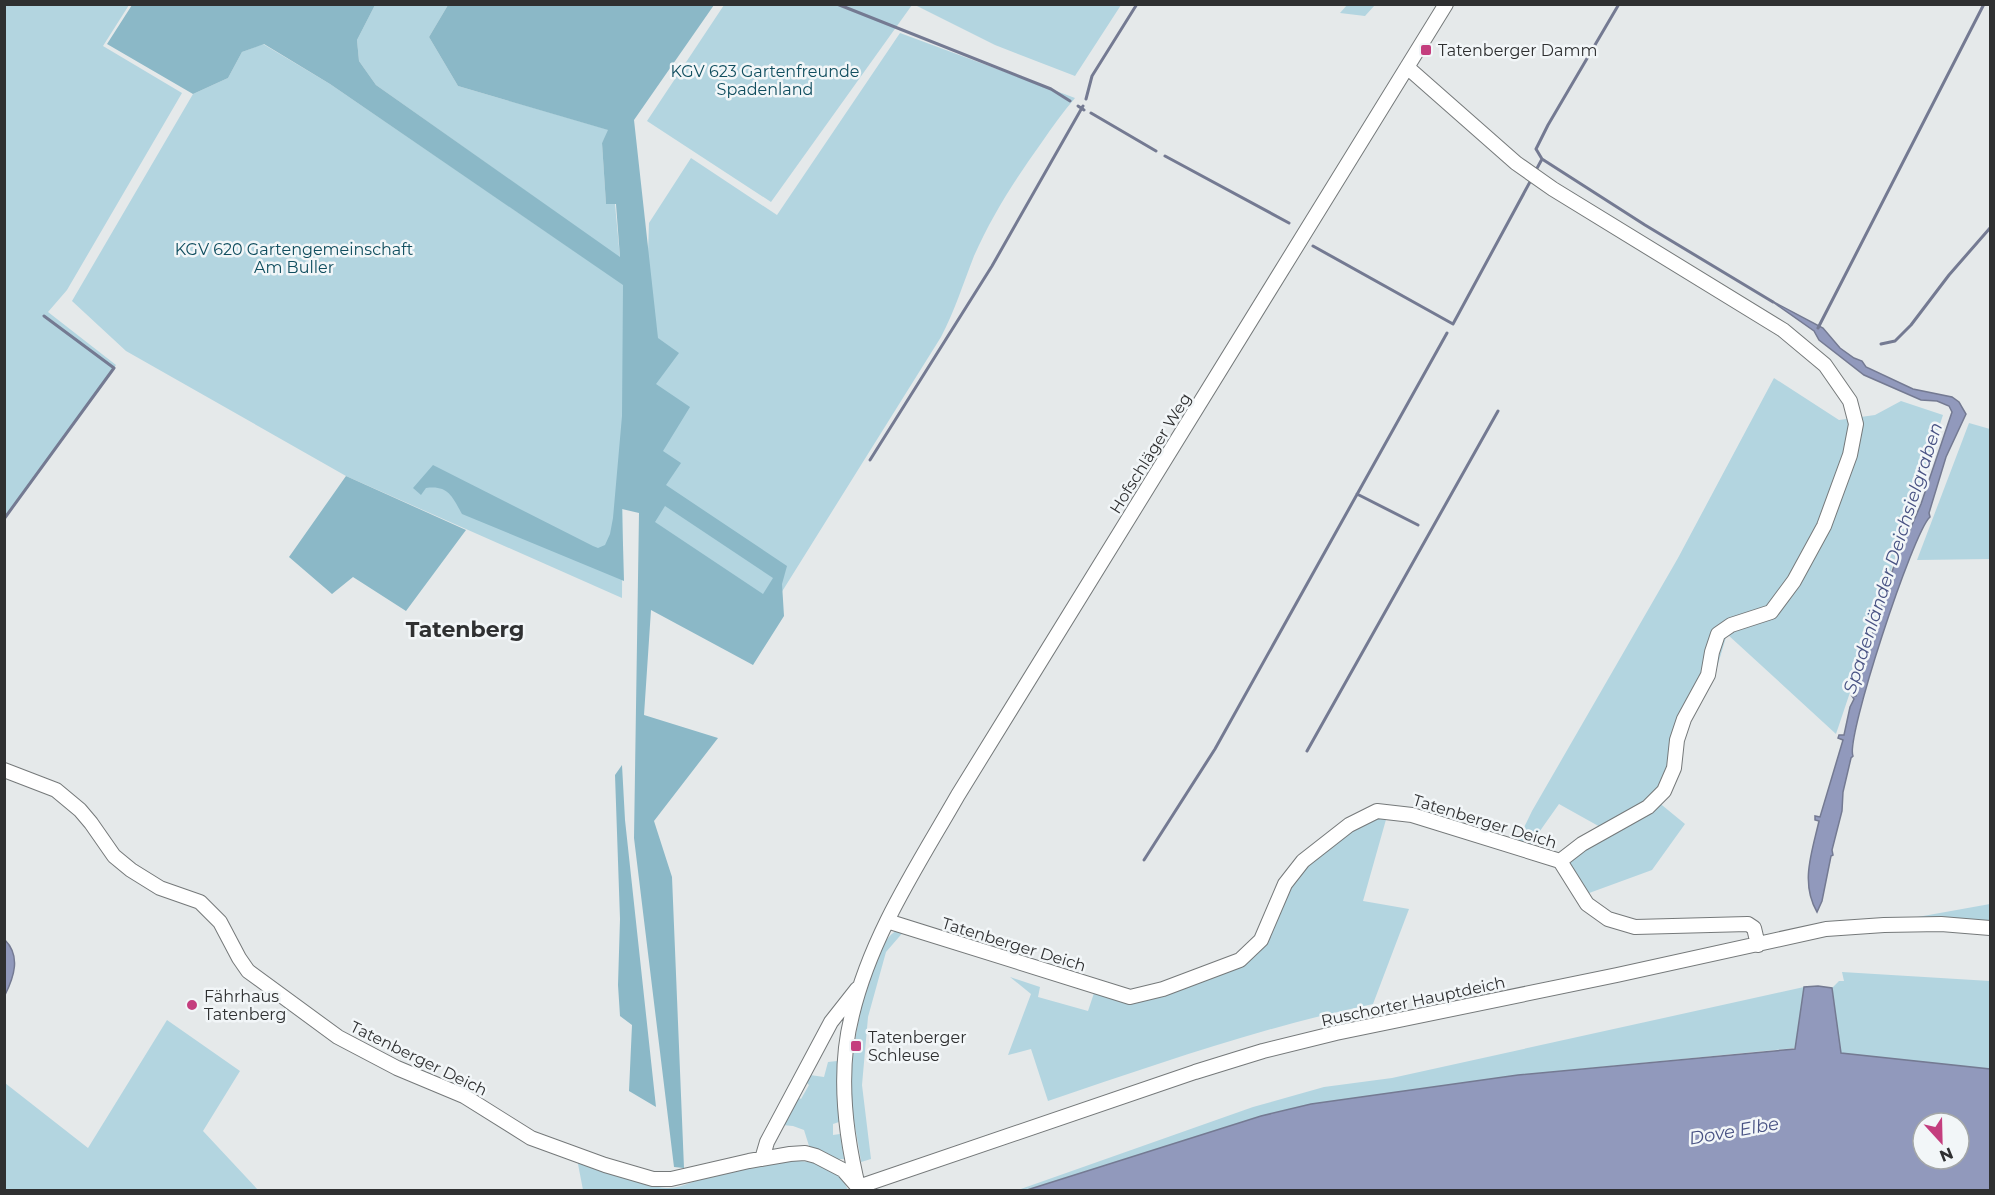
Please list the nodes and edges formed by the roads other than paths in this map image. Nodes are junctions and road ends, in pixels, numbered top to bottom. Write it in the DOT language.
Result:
graph roads {
  1 [pos="1446,4"];
  2 [pos="1407,67"];
  3 [pos="4,770"];
  4 [pos="1560,861"];
  5 [pos="887,921"];
  6 [pos="1990,928"];
  7 [pos="1758,945"];
  8 [pos="860,986"];
  9 [pos="762,1159"];
  10 [pos="859,1189"];
  1 -- 2 [label="street, Hofschläger Weg"];
  2 -- 4 [label="street"];
  2 -- 5 [label="street, Hofschläger Weg"];
  3 -- 9 [label="street, Tatenberger Deich"];
  4 -- 5 [label="street, Tatenberger Deich"];
  4 -- 7 [label="street, Tatenberger Deich"];
  5 -- 8 [label="street, Hofschläger Weg"];
  6 -- 7 [label="street, Ruschorter Hauptdeich"];
  7 -- 10 [label="street, Ruschorter Hauptdeich"];
  8 -- 9 [label="street"];
  8 -- 10 [label="street, Hofschläger Weg"];
  9 -- 10 [label="street, Tatenberger Deich"];
}
